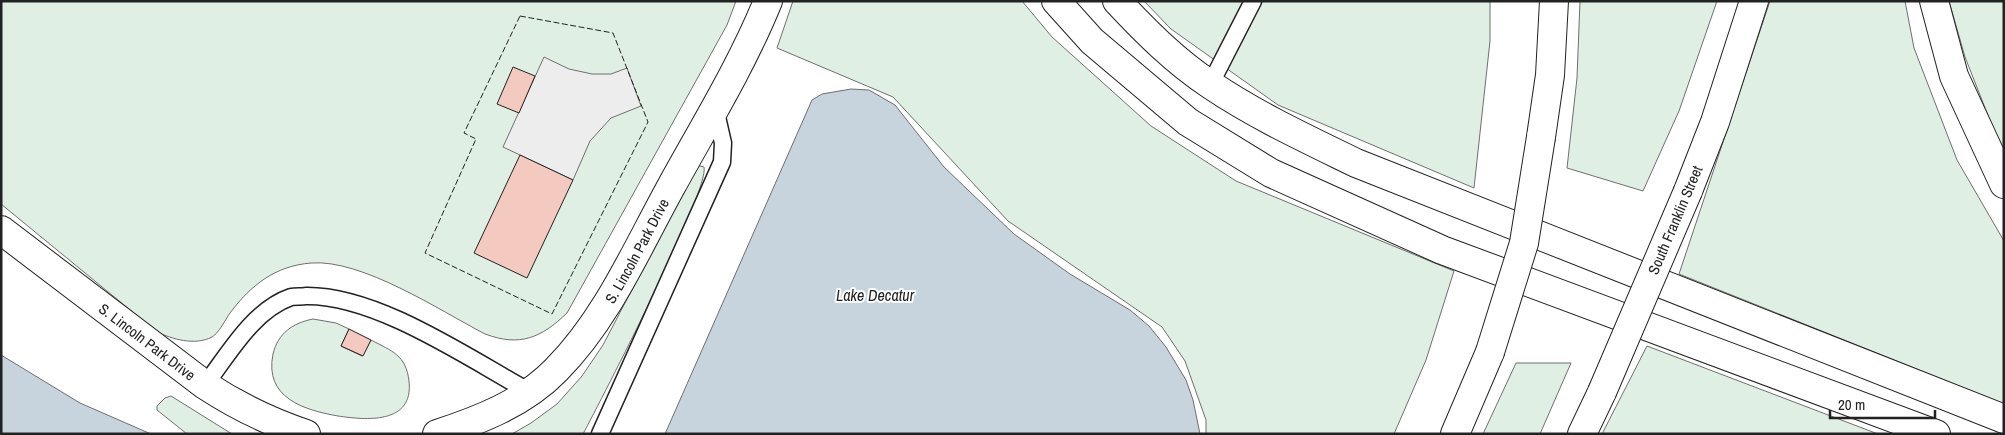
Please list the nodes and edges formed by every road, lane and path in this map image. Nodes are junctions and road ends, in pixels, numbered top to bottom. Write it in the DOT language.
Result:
graph roads {
  1 [pos="768,1"];
  2 [pos="1056,1"];
  3 [pos="1117,1"];
  4 [pos="1253,1"];
  5 [pos="1554,1"];
  6 [pos="1754,1"];
  7 [pos="1934,1"];
  8 [pos="1210,85"];
  9 [pos="714,107"];
  10 [pos="2004,184"];
  11 [pos="1,230"];
  12 [pos="205,385"];
  13 [pos="530,392"];
  14 [pos="2004,419"];
  15 [pos="306,434"];
  16 [pos="438,434"];
  17 [pos="600,434"];
  18 [pos="1455,434"];
  19 [pos="1582,434"];
  20 [pos="1936,434"];
  1 -- 9 [label="main road, S. Lincoln Park Drive"];
  2 -- 20 [label="main road"];
  3 -- 8 [label="main road"];
  4 -- 8 [label="lane"];
  5 -- 18 [label="main road, bridge"];
  6 -- 19 [label="main road, South Franklin Street, bridge"];
  7 -- 10 [label="main road"];
  8 -- 14 [label="main road"];
  9 -- 13 [label="main road, S. Lincoln Park Drive"];
  9 -- 17 [label="lane"];
  11 -- 12 [label="main road, S. Lincoln Park Drive"];
  12 -- 13 [label="lane"];
  12 -- 15 [label="main road, S. Lincoln Park Drive"];
  13 -- 16 [label="main road, S. Lincoln Park Drive"];
}
